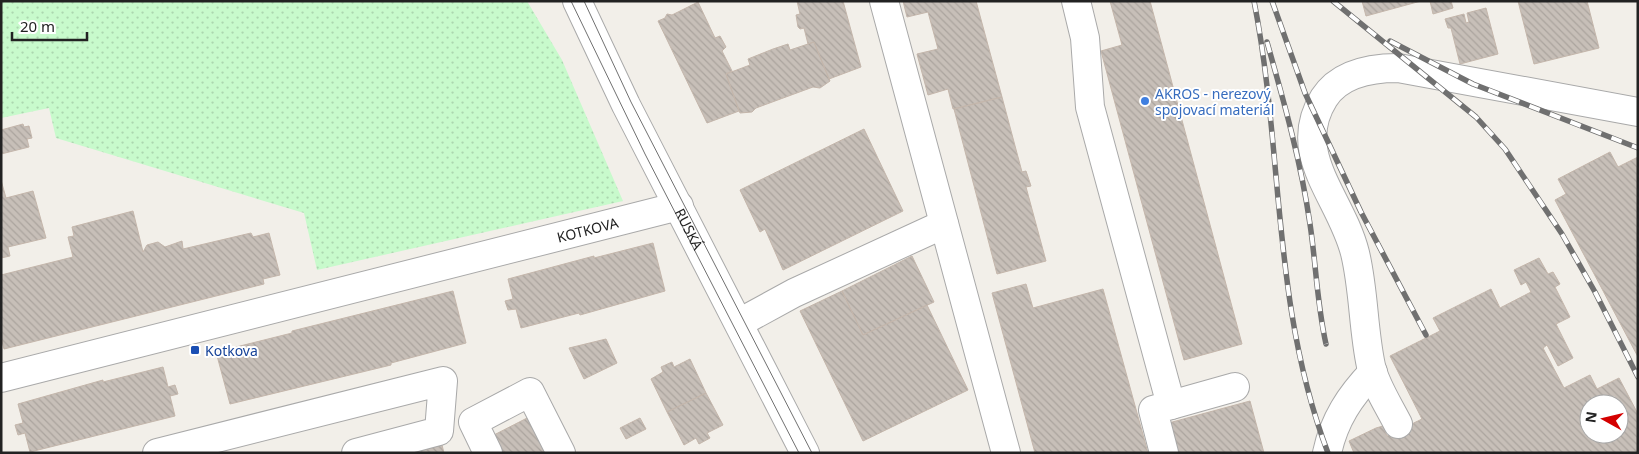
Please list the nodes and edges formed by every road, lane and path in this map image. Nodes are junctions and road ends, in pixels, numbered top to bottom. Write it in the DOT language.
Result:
graph roads {
  1 [pos="884,1"];
  2 [pos="1076,1"];
  3 [pos="585,3"];
  4 [pos="1638,112"];
  5 [pos="679,206"];
  6 [pos="944,224"];
  7 [pos="739,323"];
  8 [pos="1373,372"];
  9 [pos="1,378"];
  10 [pos="1235,387"];
  11 [pos="1171,404"];
  12 [pos="1398,424"];
  13 [pos="157,453"];
  14 [pos="356,453"];
  15 [pos="488,453"];
  16 [pos="561,453"];
  17 [pos="805,453"];
  18 [pos="1006,453"];
  19 [pos="1164,453"];
  20 [pos="1327,453"];
  1 -- 6 [label="street"];
  2 -- 11 [label="street"];
  3 -- 5 [label="street, RUSKÁ"];
  4 -- 8 [label="street"];
  5 -- 7 [label="street, RUSKÁ"];
  5 -- 9 [label="street, KOTKOVA"];
  6 -- 7 [label="street"];
  6 -- 18 [label="street"];
  7 -- 17 [label="street, RUSKÁ"];
  8 -- 12 [label="street"];
  8 -- 20 [label="street"];
  10 -- 11 [label="street"];
  11 -- 19 [label="street"];
  13 -- 14 [label="street"];
  15 -- 16 [label="street"];
}
